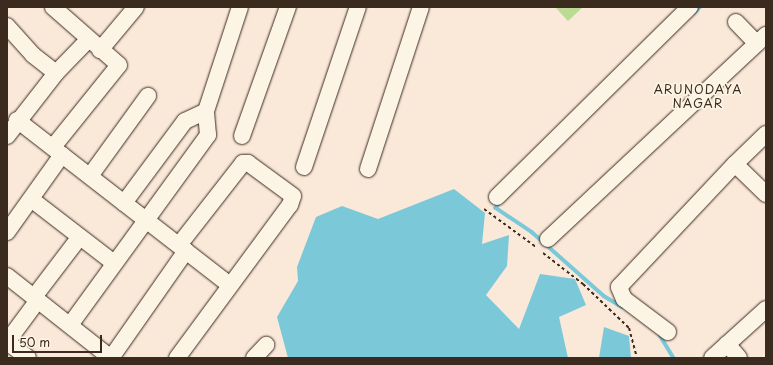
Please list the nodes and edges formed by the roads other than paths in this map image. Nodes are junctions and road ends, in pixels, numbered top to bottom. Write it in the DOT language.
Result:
graph roads {
  1 [pos="53,7"];
  2 [pos="136,7"];
  3 [pos="240,7"];
  4 [pos="288,7"];
  5 [pos="358,7"];
  6 [pos="421,7"];
  7 [pos="690,7"];
  8 [pos="736,22"];
  9 [pos="7,26"];
  10 [pos="761,39"];
  11 [pos="94,45"];
  12 [pos="56,73"];
  13 [pos="148,96"];
  14 [pos="206,112"];
  15 [pos="17,120"];
  16 [pos="766,134"];
  17 [pos="7,136"];
  18 [pos="242,136"];
  19 [pos="57,151"];
  20 [pos="735,164"];
  21 [pos="304,167"];
  22 [pos="368,170"];
  23 [pos="90,176"];
  24 [pos="766,194"];
  25 [pos="497,197"];
  26 [pos="31,199"];
  27 [pos="124,203"];
  28 [pos="145,219"];
  29 [pos="7,232"];
  30 [pos="79,238"];
  31 [pos="548,239"];
  32 [pos="183,248"];
  33 [pos="114,263"];
  34 [pos="7,276"];
  35 [pos="230,285"];
  36 [pos="36,299"];
  37 [pos="766,309"];
  38 [pos="70,325"];
  39 [pos="668,332"];
  40 [pos="7,342"];
  41 [pos="727,344"];
  42 [pos="266,345"];
  43 [pos="28,358"];
  44 [pos="111,358"];
  45 [pos="177,358"];
  46 [pos="254,358"];
  47 [pos="712,358"];
  48 [pos="739,358"];
  1 -- 11 [label="street"];
  2 -- 11 [label="street"];
  3 -- 14 [label="street"];
  4 -- 18 [label="street"];
  5 -- 21 [label="street"];
  6 -- 22 [label="street"];
  7 -- 25 [label="street"];
  8 -- 10 [label="street"];
  9 -- 12 [label="street"];
  10 -- 31 [label="street"];
  11 -- 12 [label="street"];
  11 -- 19 [label="street"];
  12 -- 15 [label="street"];
  13 -- 23 [label="street"];
  14 -- 27 [label="street"];
  14 -- 28 [label="street"];
  15 -- 17 [label="street"];
  15 -- 19 [label="street"];
  16 -- 20 [label="street"];
  19 -- 23 [label="street"];
  19 -- 26 [label="street"];
  20 -- 24 [label="street"];
  20 -- 39 [label="street"];
  23 -- 27 [label="street"];
  26 -- 29 [label="street"];
  26 -- 30 [label="street"];
  27 -- 28 [label="street"];
  28 -- 32 [label="street"];
  28 -- 33 [label="street"];
  30 -- 33 [label="street"];
  30 -- 36 [label="street"];
  32 -- 35 [label="street"];
  32 -- 35 [label="street"];
  32 -- 44 [label="street"];
  33 -- 38 [label="street"];
  34 -- 36 [label="street"];
  35 -- 45 [label="street"];
  36 -- 38 [label="street"];
  36 -- 40 [label="street"];
  37 -- 41 [label="street"];
  38 -- 44 [label="street"];
  40 -- 43 [label="street"];
  41 -- 47 [label="street"];
  41 -- 48 [label="street"];
  42 -- 46 [label="street"];
}
